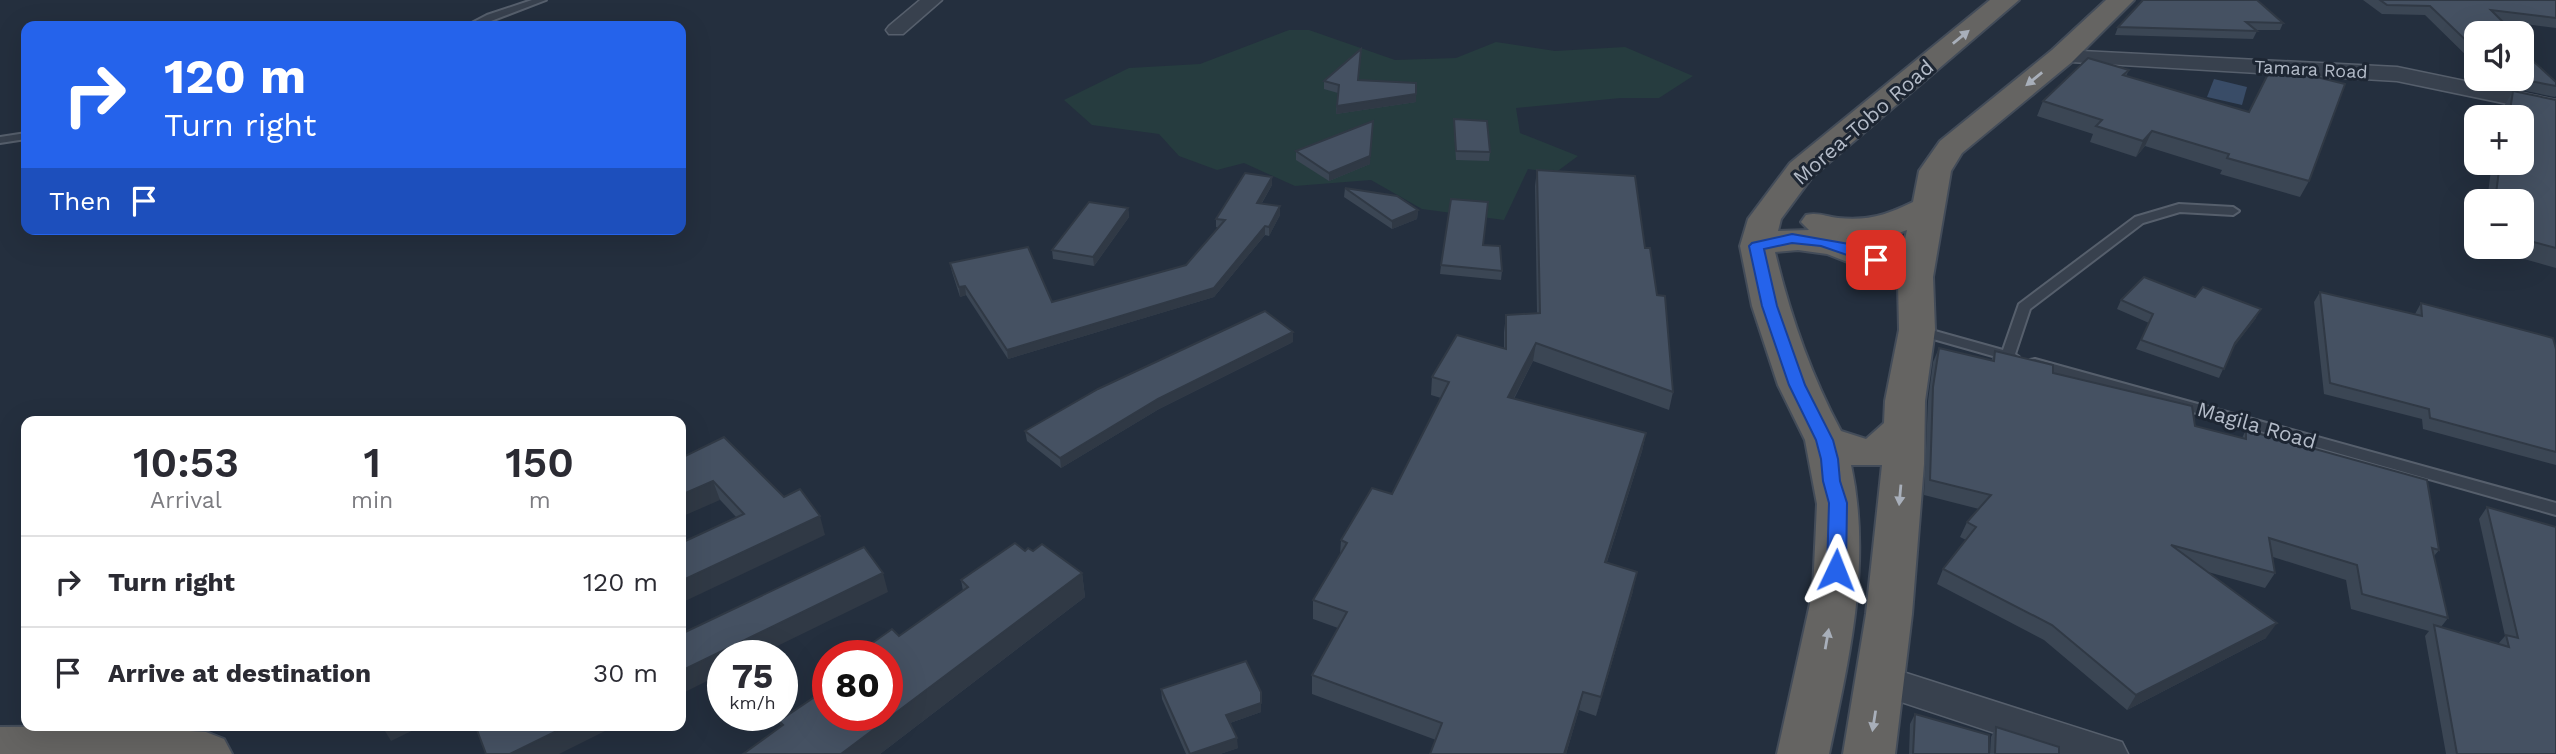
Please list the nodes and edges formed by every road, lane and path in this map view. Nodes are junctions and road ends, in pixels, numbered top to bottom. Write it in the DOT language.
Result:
graph roads {
  1 [pos="541,0"];
  2 [pos="932,0"];
  3 [pos="2006,0"];
  4 [pos="2121,0"];
  5 [pos="482,21"];
  6 [pos="896,30"];
  7 [pos="2062,56"];
  8 [pos="2556,107"];
  9 [pos="21,137"];
  10 [pos="0,140"];
  11 [pos="1785,192"];
  12 [pos="1928,207"];
  13 [pos="2234,211"];
  14 [pos="1756,246"];
  15 [pos="1916,277"];
  16 [pos="1917,330"];
  17 [pos="2008,355"];
  18 [pos="1903,428"];
  19 [pos="1825,440"];
  20 [pos="2556,509"];
  21 [pos="1881,680"];
  22 [pos="0,749"];
  23 [pos="206,754"];
  24 [pos="1803,754"];
  25 [pos="1869,754"];
  26 [pos="2108,754"];
  1 -- 5 [label="lane"];
  2 -- 6 [label="street"];
  11 -- 3 [label="highway, Morea-Tobo Road, one-way"];
  4 -- 7 [label="highway"];
  7 -- 8 [label="street, Tamara Road"];
  7 -- 12 [label="highway, one-way"];
  9 -- 10 [label="lane"];
  11 -- 12 [label="highway"];
  11 -- 14 [label="highway, Morea-Tobo Road"];
  12 -- 15 [label="highway"];
  13 -- 17 [label="lane"];
  14 -- 15 [label="highway"];
  14 -- 19 [label="highway"];
  15 -- 16 [label="highway"];
  16 -- 17 [label="lane, Magila Road"];
  16 -- 18 [label="highway"];
  17 -- 20 [label="lane, Magila Road"];
  18 -- 19 [label="highway"];
  18 -- 21 [label="highway, one-way"];
  24 -- 19 [label="highway, one-way"];
  21 -- 25 [label="highway, one-way"];
  21 -- 26 [label="street"];
  22 -- 23 [label="highway"];
}
